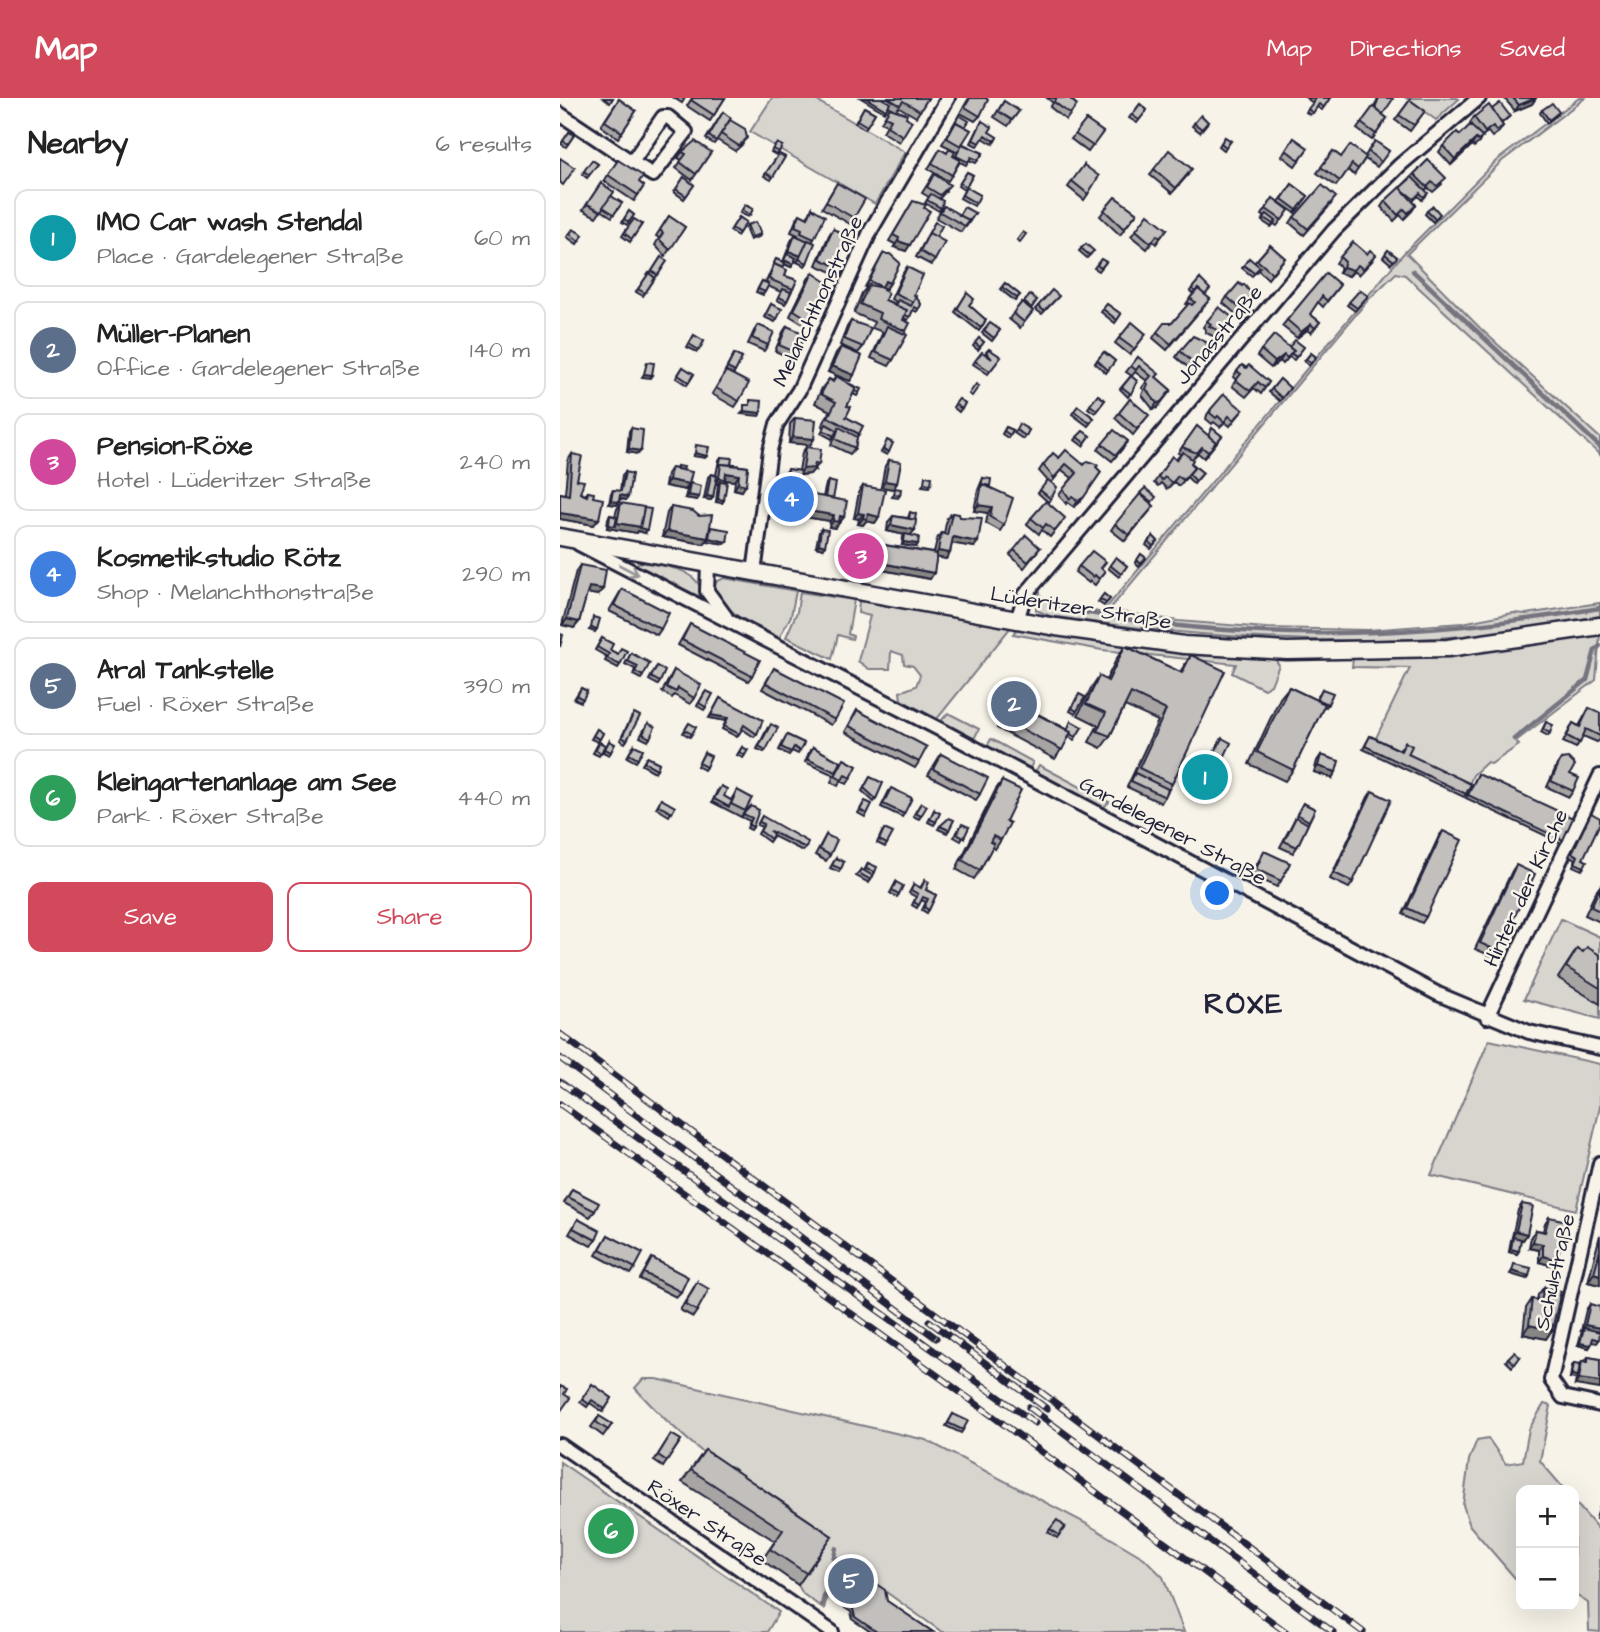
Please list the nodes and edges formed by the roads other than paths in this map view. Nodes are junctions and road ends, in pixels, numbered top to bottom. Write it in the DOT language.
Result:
graph roads {
  1 [pos="948,98"];
  2 [pos="1479,98"];
  3 [pos="560,114"];
  4 [pos="632,162"];
  5 [pos="564,538"];
  6 [pos="708,565"];
  7 [pos="754,573"];
  8 [pos="1017,620"];
  9 [pos="737,626"];
  10 [pos="1600,626"];
  11 [pos="1600,776"];
  12 [pos="1488,1017"];
  13 [pos="1600,1048"];
  14 [pos="1600,1163"];
  15 [pos="1600,1405"];
  16 [pos="560,1445"];
  17 [pos="832,1632"];
  1 -- 7 [label="street, Melanchthonstraße"];
  2 -- 8 [label="street, Jonasstraße"];
  3 -- 4 [label="street"];
  4 -- 4 [label="street"];
  5 -- 6 [label="main road, Lüderitzer Straße"];
  5 -- 9 [label="street, Gardelegener Straße, one-way"];
  6 -- 7 [label="main road, Lüderitzer Straße"];
  6 -- 9 [label="street, Gardelegener Straße"];
  7 -- 8 [label="main road, Lüderitzer Straße"];
  8 -- 10 [label="main road, Lüderitzer Straße"];
  9 -- 12 [label="street, Gardelegener Straße"];
  11 -- 12 [label="street, Hinter der Kirche"];
  12 -- 13 [label="street, Gardelegener Straße"];
  14 -- 15 [label="street, Schulstraße"];
  16 -- 17 [label="street, Röxer Straße"];
}
